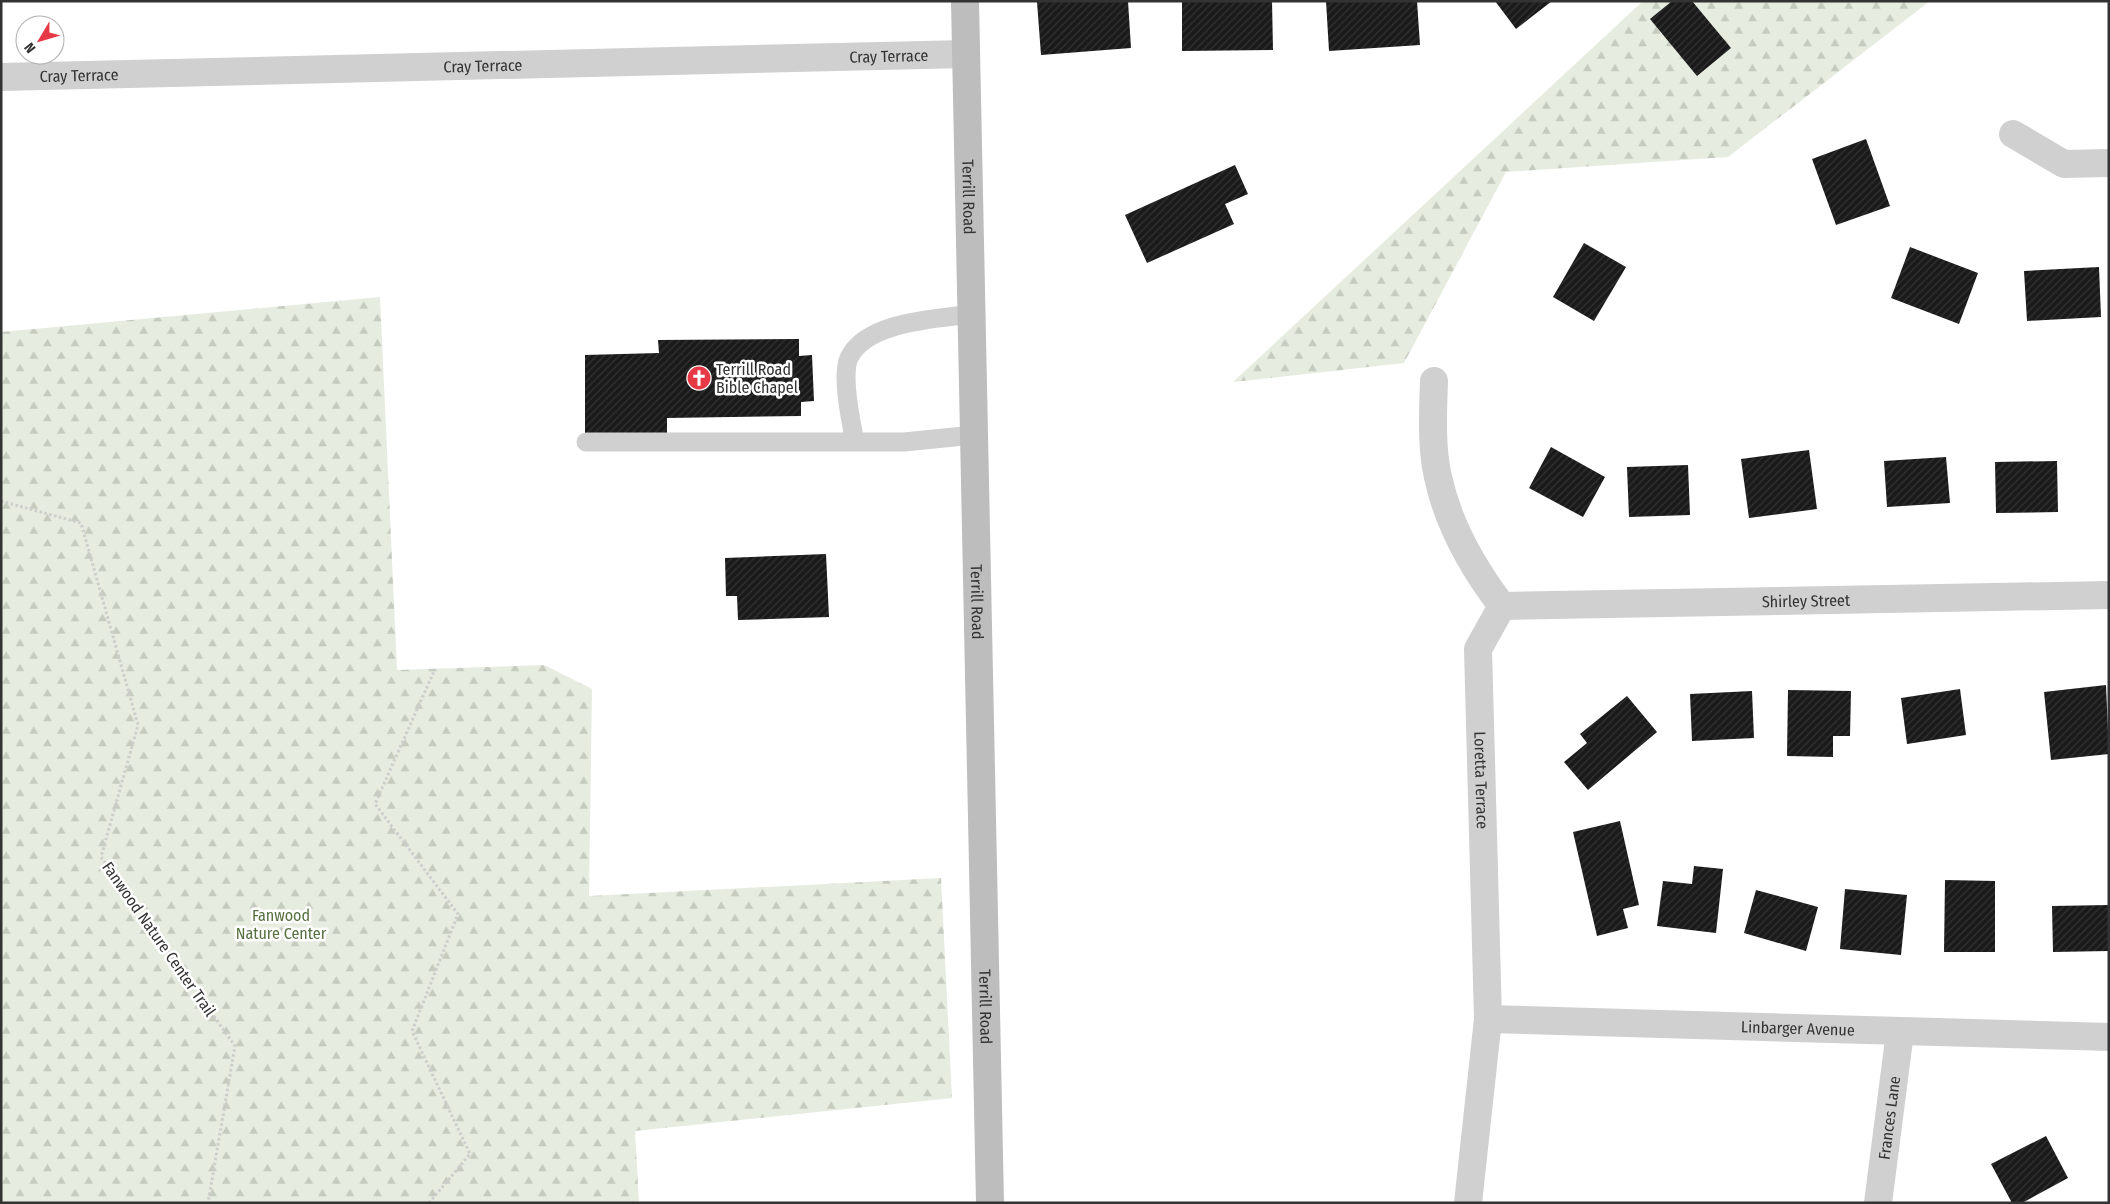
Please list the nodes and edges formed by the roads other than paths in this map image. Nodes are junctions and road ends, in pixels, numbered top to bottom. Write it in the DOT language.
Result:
graph roads {
  1 [pos="965,1"];
  2 [pos="966,54"];
  3 [pos="1,77"];
  4 [pos="2013,134"];
  5 [pos="2109,163"];
  6 [pos="972,314"];
  7 [pos="1434,382"];
  8 [pos="974,436"];
  9 [pos="586,442"];
  10 [pos="855,442"];
  11 [pos="2109,595"];
  12 [pos="1502,606"];
  13 [pos="1488,1018"];
  14 [pos="1900,1032"];
  15 [pos="2109,1037"];
  16 [pos="990,1203"];
  17 [pos="1468,1203"];
  18 [pos="1878,1203"];
  1 -- 2 [label="street, Terrill Road"];
  2 -- 3 [label="street, Cray Terrace"];
  2 -- 6 [label="street, Terrill Road"];
  4 -- 5 [label="street"];
  6 -- 8 [label="street, Terrill Road"];
  6 -- 10 [label="lane"];
  7 -- 12 [label="street"];
  8 -- 10 [label="lane"];
  8 -- 16 [label="street, Terrill Road"];
  9 -- 10 [label="lane"];
  11 -- 12 [label="street, Shirley Street"];
  12 -- 13 [label="street, Loretta Terrace"];
  13 -- 14 [label="street, Linbarger Avenue"];
  13 -- 17 [label="street, Loretta Terrace"];
  14 -- 15 [label="street, Linbarger Avenue"];
  14 -- 18 [label="street, Frances Lane"];
}
